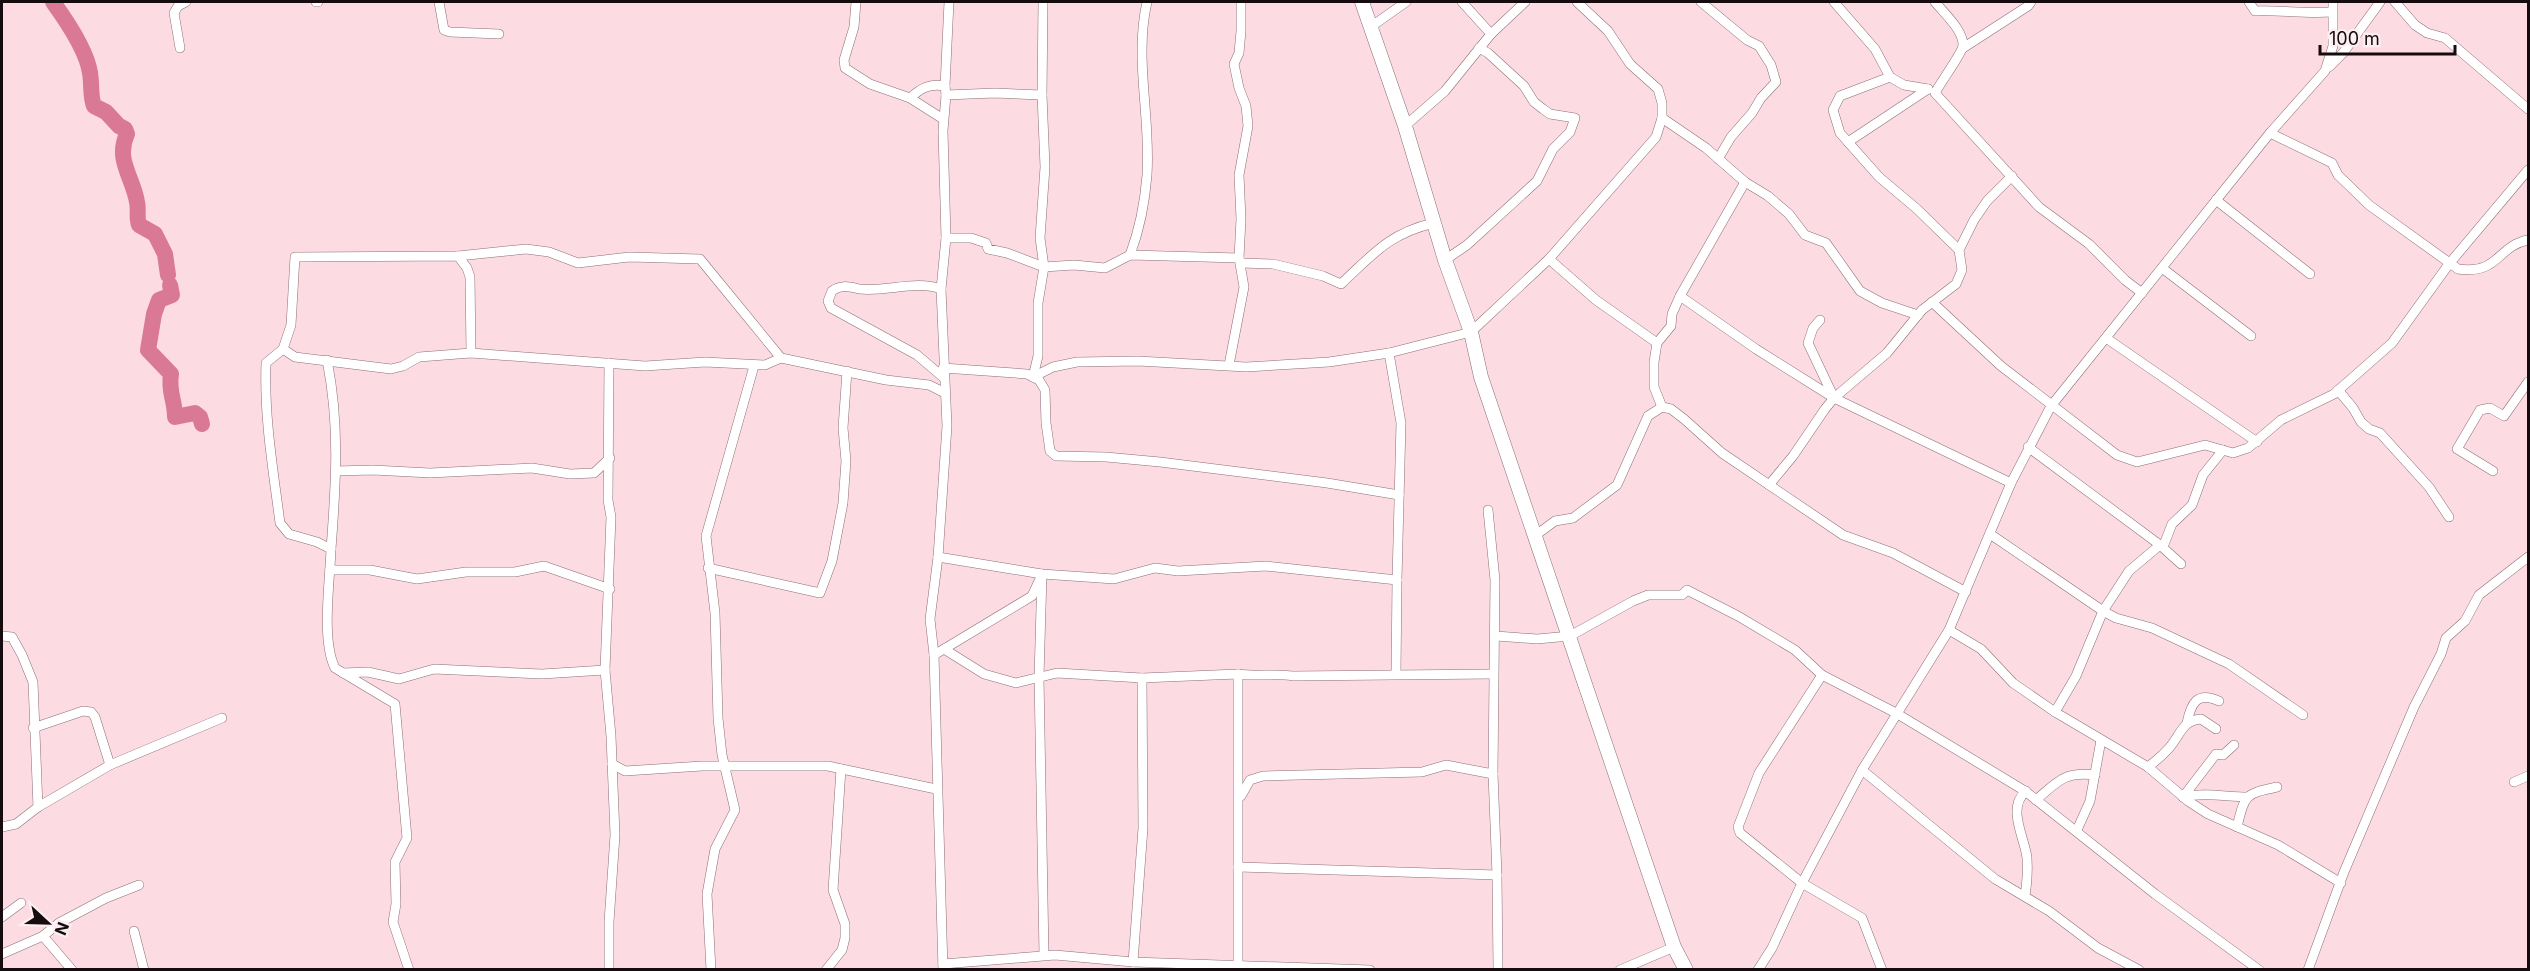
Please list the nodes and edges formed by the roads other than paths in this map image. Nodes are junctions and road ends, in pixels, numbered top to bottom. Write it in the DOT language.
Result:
graph roads {
  1 [pos="186,2"];
  2 [pos="439,2"];
  3 [pos="856,2"];
  4 [pos="949,2"];
  5 [pos="1043,2"];
  6 [pos="1147,2"];
  7 [pos="1241,2"];
  8 [pos="1362,2"];
  9 [pos="1406,2"];
  10 [pos="1462,2"];
  11 [pos="1525,2"];
  12 [pos="1577,2"];
  13 [pos="1701,2"];
  14 [pos="1833,2"];
  15 [pos="1935,2"];
  16 [pos="2031,2"];
  17 [pos="2249,2"];
  18 [pos="2333,2"];
  19 [pos="2380,2"];
  20 [pos="2395,2"];
  21 [pos="2332,12"];
  22 [pos="1372,26"];
  23 [pos="499,34"];
  24 [pos="1491,34"];
  25 [pos="180,48"];
  26 [pos="1479,48"];
  27 [pos="1963,48"];
  28 [pos="2325,70"];
  29 [pos="1890,77"];
  30 [pos="945,90"];
  31 [pos="1931,91"];
  32 [pos="1042,95"];
  33 [pos="910,98"];
  34 [pos="2529,109"];
  35 [pos="1662,118"];
  36 [pos="943,119"];
  37 [pos="1405,126"];
  38 [pos="2270,134"];
  39 [pos="1848,142"];
  40 [pos="1718,159"];
  41 [pos="2529,170"];
  42 [pos="2012,176"];
  43 [pos="1744,182"];
  44 [pos="2217,200"];
  45 [pos="1434,223"];
  46 [pos="946,238"];
  47 [pos="2529,240"];
  48 [pos="1959,250"];
  49 [pos="1130,255"];
  50 [pos="458,256"];
  51 [pos="1549,259"];
  52 [pos="1445,260"];
  53 [pos="1240,261"];
  54 [pos="2449,264"];
  55 [pos="1044,267"];
  56 [pos="2162,268"];
  57 [pos="2310,274"];
  58 [pos="941,289"];
  59 [pos="2142,293"];
  60 [pos="1680,296"];
  61 [pos="1932,302"];
  62 [pos="1918,315"];
  63 [pos="1820,320"];
  64 [pos="1471,332"];
  65 [pos="2250,336"];
  66 [pos="2106,338"];
  67 [pos="1657,343"];
  68 [pos="283,349"];
  69 [pos="471,353"];
  70 [pos="1389,353"];
  71 [pos="781,358"];
  72 [pos="327,360"];
  73 [pos="609,363"];
  74 [pos="1229,365"];
  75 [pos="754,366"];
  76 [pos="943,368"];
  77 [pos="847,371"];
  78 [pos="1034,377"];
  79 [pos="944,378"];
  80 [pos="2529,382"];
  81 [pos="2338,390"];
  82 [pos="945,393"];
  83 [pos="1834,398"];
  84 [pos="2051,406"];
  85 [pos="1662,407"];
  86 [pos="2257,442"];
  87 [pos="2028,447"];
  88 [pos="2223,450"];
  89 [pos="610,458"];
  90 [pos="336,471"];
  91 [pos="2493,471"];
  92 [pos="594,473"];
  93 [pos="2011,483"];
  94 [pos="608,485"];
  95 [pos="1769,485"];
  96 [pos="1399,495"];
  97 [pos="1488,510"];
  98 [pos="2449,517"];
  99 [pos="1990,534"];
  100 [pos="1536,535"];
  101 [pos="2161,546"];
  102 [pos="331,549"];
  103 [pos="938,557"];
  104 [pos="2529,557"];
  105 [pos="2181,564"];
  106 [pos="708,568"];
  107 [pos="330,570"];
  108 [pos="1042,574"];
  109 [pos="1397,580"];
  110 [pos="610,589"];
  111 [pos="1966,592"];
  112 [pos="2103,611"];
  113 [pos="1949,630"];
  114 [pos="2,636"];
  115 [pos="1496,636"];
  116 [pos="1570,636"];
  117 [pos="944,649"];
  118 [pos="934,655"];
  119 [pos="605,670"];
  120 [pos="341,673"];
  121 [pos="1238,674"];
  122 [pos="1396,674"];
  123 [pos="1493,674"];
  124 [pos="1822,675"];
  125 [pos="1039,677"];
  126 [pos="1142,678"];
  127 [pos="2219,701"];
  128 [pos="2055,712"];
  129 [pos="1896,713"];
  130 [pos="2303,715"];
  131 [pos="222,718"];
  132 [pos="2187,723"];
  133 [pos="33,728"];
  134 [pos="2216,729"];
  135 [pos="2101,740"];
  136 [pos="2234,745"];
  137 [pos="612,764"];
  138 [pos="110,765"];
  139 [pos="2148,767"];
  140 [pos="726,768"];
  141 [pos="841,769"];
  142 [pos="1862,770"];
  143 [pos="625,771"];
  144 [pos="1493,774"];
  145 [pos="2095,775"];
  146 [pos="2529,776"];
  147 [pos="2514,782"];
  148 [pos="611,785"];
  149 [pos="2277,787"];
  150 [pos="936,789"];
  151 [pos="2026,791"];
  152 [pos="2183,797"];
  153 [pos="2248,797"];
  154 [pos="1240,798"];
  155 [pos="2037,800"];
  156 [pos="38,807"];
  157 [pos="2,827"];
  158 [pos="2237,827"];
  159 [pos="2077,830"];
  160 [pos="1238,867"];
  161 [pos="1497,875"];
  162 [pos="1802,883"];
  163 [pos="2340,883"];
  164 [pos="139,885"];
  165 [pos="2025,896"];
  166 [pos="21,903"];
  167 [pos="2,917"];
  168 [pos="134,931"];
  169 [pos="43,936"];
  170 [pos="1674,947"];
  171 [pos="2,954"];
  172 [pos="1044,956"];
  173 [pos="1133,962"];
  174 [pos="1238,966"];
  175 [pos="943,967"];
  176 [pos="72,969"];
  177 [pos="144,969"];
  178 [pos="410,969"];
  179 [pos="609,969"];
  180 [pos="711,969"];
  181 [pos="826,969"];
  182 [pos="1370,969"];
  183 [pos="1498,969"];
  184 [pos="1620,969"];
  185 [pos="1686,969"];
  186 [pos="1758,969"];
  187 [pos="1882,969"];
  188 [pos="2139,969"];
  189 [pos="2259,969"];
  190 [pos="2308,969"];
  1 -- 25 [label="street"];
  2 -- 23 [label="street"];
  3 -- 33 [label="street"];
  4 -- 30 [label="street"];
  5 -- 32 [label="street"];
  6 -- 49 [label="street"];
  7 -- 53 [label="street"];
  8 -- 22 [label="street"];
  9 -- 22 [label="street"];
  10 -- 24 [label="street"];
  11 -- 24 [label="street"];
  12 -- 35 [label="street"];
  13 -- 40 [label="street"];
  14 -- 29 [label="street"];
  15 -- 27 [label="street"];
  16 -- 27 [label="street"];
  17 -- 21 [label="street"];
  18 -- 21 [label="street"];
  19 -- 28 [label="street"];
  20 -- 34 [label="street"];
  21 -- 28 [label="street"];
  22 -- 37 [label="street"];
  24 -- 26 [label="street"];
  26 -- 37 [label="street"];
  26 -- 52 [label="street"];
  27 -- 31 [label="street"];
  28 -- 38 [label="street"];
  29 -- 31 [label="street"];
  29 -- 39 [label="street"];
  30 -- 32 [label="street"];
  30 -- 33 [label="street"];
  30 -- 36 [label="street"];
  31 -- 39 [label="street"];
  31 -- 42 [label="street"];
  32 -- 55 [label="street"];
  33 -- 36 [label="street"];
  35 -- 40 [label="street"];
  35 -- 51 [label="street"];
  36 -- 46 [label="street"];
  37 -- 45 [label="street"];
  38 -- 44 [label="street"];
  38 -- 54 [label="street"];
  39 -- 48 [label="street"];
  40 -- 43 [label="street"];
  41 -- 54 [label="street"];
  42 -- 48 [label="street"];
  42 -- 59 [label="street"];
  43 -- 60 [label="street"];
  43 -- 62 [label="street"];
  44 -- 56 [label="street"];
  44 -- 57 [label="street"];
  45 -- 52 [label="street"];
  45 -- 53 [label="street"];
  46 -- 55 [label="street"];
  46 -- 58 [label="street"];
  47 -- 54 [label="street"];
  48 -- 61 [label="street"];
  49 -- 53 [label="street"];
  49 -- 55 [label="street"];
  50 -- 68 [label="street"];
  50 -- 69 [label="street"];
  50 -- 71 [label="street"];
  51 -- 64 [label="street"];
  51 -- 67 [label="street"];
  52 -- 64 [label="street"];
  53 -- 74 [label="street"];
  54 -- 81 [label="street"];
  55 -- 78 [label="street"];
  56 -- 59 [label="street"];
  56 -- 65 [label="street"];
  58 -- 76 [label="street"];
  58 -- 79 [label="street"];
  59 -- 66 [label="street"];
  60 -- 67 [label="street"];
  60 -- 83 [label="street"];
  61 -- 62 [label="street"];
  61 -- 84 [label="street"];
  62 -- 83 [label="street"];
  63 -- 83 [label="street"];
  64 -- 70 [label="street"];
  64 -- 100 [label="street"];
  66 -- 84 [label="street"];
  66 -- 86 [label="street"];
  67 -- 85 [label="street"];
  68 -- 72 [label="street"];
  68 -- 102 [label="street"];
  69 -- 72 [label="street"];
  69 -- 73 [label="street"];
  70 -- 74 [label="street"];
  70 -- 96 [label="street"];
  71 -- 75 [label="street"];
  71 -- 77 [label="street"];
  72 -- 90 [label="street"];
  73 -- 75 [label="street"];
  73 -- 89 [label="street"];
  74 -- 78 [label="street"];
  75 -- 106 [label="street"];
  76 -- 78 [label="street"];
  76 -- 79 [label="street"];
  77 -- 82 [label="street"];
  77 -- 106 [label="street"];
  78 -- 96 [label="street"];
  79 -- 82 [label="street"];
  80 -- 91 [label="street"];
  81 -- 86 [label="street"];
  81 -- 98 [label="street"];
  82 -- 103 [label="street"];
  83 -- 93 [label="street"];
  83 -- 95 [label="street"];
  84 -- 87 [label="street"];
  84 -- 88 [label="street"];
  85 -- 95 [label="street"];
  85 -- 100 [label="street"];
  86 -- 88 [label="street"];
  87 -- 93 [label="street"];
  87 -- 101 [label="street"];
  88 -- 101 [label="street"];
  89 -- 92 [label="street"];
  89 -- 94 [label="street"];
  90 -- 92 [label="street"];
  90 -- 102 [label="street"];
  92 -- 94 [label="street"];
  93 -- 99 [label="street"];
  94 -- 110 [label="street"];
  95 -- 111 [label="street"];
  96 -- 109 [label="street"];
  97 -- 115 [label="street"];
  99 -- 111 [label="street"];
  99 -- 112 [label="street"];
  100 -- 116 [label="street"];
  101 -- 105 [label="street"];
  101 -- 112 [label="street"];
  102 -- 107 [label="street"];
  103 -- 108 [label="street"];
  103 -- 118 [label="street"];
  104 -- 163 [label="street"];
  106 -- 140 [label="street"];
  107 -- 110 [label="street"];
  107 -- 120 [label="street"];
  108 -- 109 [label="street"];
  108 -- 117 [label="street"];
  108 -- 125 [label="street"];
  109 -- 122 [label="street"];
  110 -- 119 [label="street"];
  111 -- 113 [label="street"];
  112 -- 128 [label="street"];
  112 -- 130 [label="street"];
  113 -- 128 [label="street"];
  113 -- 129 [label="street"];
  114 -- 133 [label="street"];
  115 -- 116 [label="street"];
  115 -- 123 [label="street"];
  116 -- 124 [label="street"];
  116 -- 170 [label="street"];
  117 -- 118 [label="street"];
  117 -- 125 [label="street"];
  118 -- 150 [label="street"];
  119 -- 120 [label="street"];
  119 -- 137 [label="street"];
  120 -- 178 [label="street"];
  121 -- 122 [label="street"];
  121 -- 126 [label="street"];
  121 -- 154 [label="street"];
  122 -- 123 [label="street"];
  123 -- 144 [label="street"];
  124 -- 129 [label="street"];
  124 -- 162 [label="street"];
  125 -- 126 [label="street"];
  125 -- 172 [label="street"];
  126 -- 173 [label="street"];
  127 -- 132 [label="street"];
  128 -- 135 [label="street"];
  129 -- 142 [label="street"];
  129 -- 151 [label="street"];
  131 -- 138 [label="street"];
  132 -- 134 [label="street"];
  132 -- 139 [label="street"];
  133 -- 138 [label="street"];
  133 -- 156 [label="street"];
  135 -- 139 [label="street"];
  135 -- 145 [label="street"];
  136 -- 152 [label="street"];
  137 -- 143 [label="street"];
  137 -- 148 [label="street"];
  138 -- 156 [label="street"];
  139 -- 152 [label="street"];
  140 -- 141 [label="street"];
  140 -- 143 [label="street"];
  140 -- 180 [label="street"];
  141 -- 150 [label="street"];
  141 -- 181 [label="street"];
  142 -- 162 [label="street"];
  142 -- 165 [label="street"];
  143 -- 148 [label="street"];
  144 -- 154 [label="street"];
  144 -- 161 [label="street"];
  145 -- 155 [label="street"];
  145 -- 159 [label="street"];
  146 -- 147 [label="street"];
  148 -- 179 [label="street"];
  149 -- 153 [label="street"];
  150 -- 175 [label="street"];
  151 -- 155 [label="street"];
  151 -- 165 [label="street"];
  152 -- 153 [label="street"];
  152 -- 158 [label="street"];
  153 -- 158 [label="street"];
  154 -- 160 [label="street"];
  155 -- 159 [label="street"];
  156 -- 157 [label="street"];
  158 -- 163 [label="street"];
  159 -- 189 [label="street"];
  160 -- 161 [label="street"];
  160 -- 174 [label="street"];
  161 -- 183 [label="street"];
  162 -- 186 [label="street"];
  162 -- 187 [label="street"];
  163 -- 190 [label="street"];
  164 -- 169 [label="street"];
  165 -- 188 [label="street"];
  166 -- 167 [label="street"];
  168 -- 177 [label="street"];
  169 -- 171 [label="street"];
  169 -- 176 [label="street"];
  170 -- 184 [label="street"];
  170 -- 185 [label="street"];
  172 -- 173 [label="street"];
  172 -- 175 [label="street"];
  173 -- 174 [label="street"];
  174 -- 182 [label="street"];
}
